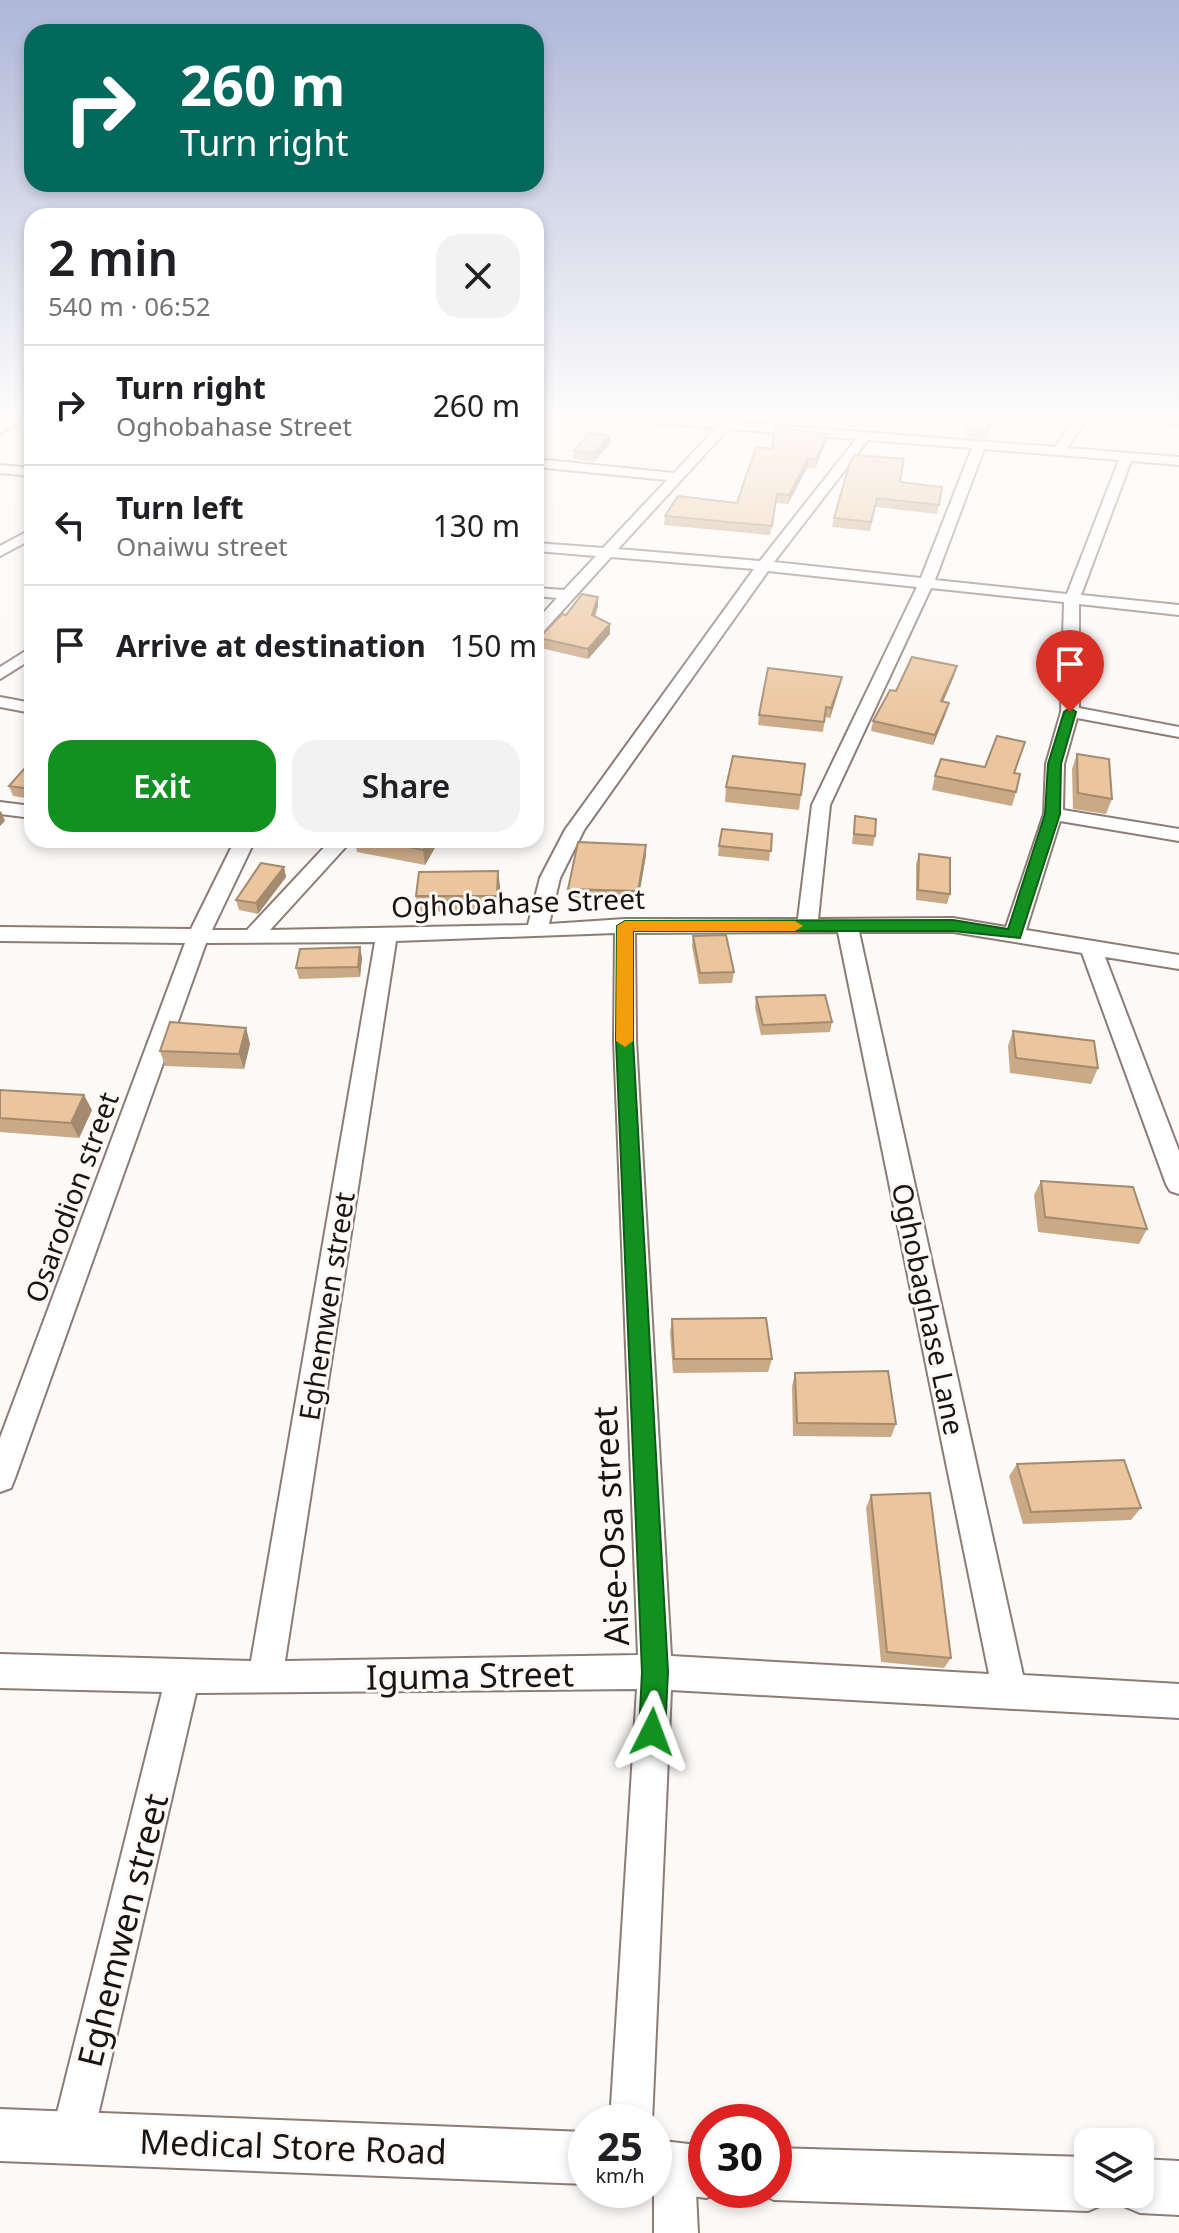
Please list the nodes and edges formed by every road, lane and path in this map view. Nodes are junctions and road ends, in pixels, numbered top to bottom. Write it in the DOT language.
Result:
graph roads {
  1 [pos="636,522"];
  2 [pos="799,522"];
  3 [pos="950,522"];
  4 [pos="1101,522"];
  5 [pos="24,538"];
  6 [pos="0,539"];
  7 [pos="17,542"];
  8 [pos="544,548"];
  9 [pos="0,552"];
  10 [pos="607,552"];
  11 [pos="766,566"];
  12 [pos="926,583"];
  13 [pos="544,593"];
  14 [pos="568,595"];
  15 [pos="1072,599"];
  16 [pos="1179,610"];
  17 [pos="544,621"];
  18 [pos="24,658"];
  19 [pos="0,674"];
  20 [pos="0,702"];
  21 [pos="24,706"];
  22 [pos="1070,712"];
  23 [pos="1179,732"];
  24 [pos="0,808"];
  25 [pos="24,811"];
  26 [pos="1053,814"];
  27 [pos="1179,835"];
  28 [pos="241,848"];
  29 [pos="335,848"];
  30 [pos="625,926"];
  31 [pos="807,926"];
  32 [pos="848,928"];
  33 [pos="537,932"];
  34 [pos="0,934"];
  35 [pos="387,935"];
  36 [pos="1014,935"];
  37 [pos="198,936"];
  38 [pos="252,937"];
  39 [pos="1091,948"];
  40 [pos="1179,962"];
  41 [pos="1179,1184"];
  42 [pos="0,1478"];
  43 [pos="0,1671"];
  44 [pos="655,1672"];
  45 [pos="183,1676"];
  46 [pos="265,1678"];
  47 [pos="1009,1690"];
  48 [pos="1179,1701"];
  49 [pos="632,2104"];
  50 [pos="0,2135"];
  51 [pos="72,2137"];
  52 [pos="568,2157"];
  53 [pos="678,2169"];
  54 [pos="792,2175"];
  55 [pos="1074,2184"];
  56 [pos="1154,2187"];
  57 [pos="1179,2188"];
  58 [pos="676,2233"];
  1 -- 10 [label="street"];
  2 -- 11 [label="street"];
  3 -- 12 [label="street"];
  4 -- 15 [label="street"];
  5 -- 7 [label="street"];
  6 -- 7 [label="street"];
  7 -- 9 [label="street"];
  8 -- 10 [label="street"];
  10 -- 11 [label="street"];
  10 -- 14 [label="street"];
  11 -- 12 [label="street"];
  11 -- 33 [label="street"];
  12 -- 15 [label="street"];
  12 -- 31 [label="street"];
  13 -- 14 [label="street"];
  14 -- 17 [label="street"];
  15 -- 16 [label="street"];
  15 -- 22 [label="street"];
  18 -- 19 [label="street"];
  20 -- 21 [label="street"];
  22 -- 23 [label="street"];
  22 -- 26 [label="street"];
  24 -- 25 [label="street"];
  26 -- 27 [label="street"];
  26 -- 36 [label="street"];
  28 -- 37 [label="street, Osarodion street"];
  29 -- 38 [label="street"];
  30 -- 31 [label="street, Oghobahase Street"];
  30 -- 33 [label="street, Oghobahase Street"];
  30 -- 44 [label="street, Aise-Osa street"];
  31 -- 32 [label="street, Oghobahase Street"];
  32 -- 36 [label="street, Oghobahase Street"];
  32 -- 47 [label="street, Oghobaghase Lane"];
  33 -- 35 [label="street, Oghobahase Street"];
  34 -- 37 [label="street, Oghobahase Street"];
  35 -- 38 [label="street, Oghobahase Street"];
  35 -- 46 [label="street, Eghemwen street"];
  36 -- 39 [label="street, Oghobahase Street"];
  37 -- 38 [label="street, Oghobahase Street"];
  37 -- 42 [label="street, Osarodion street"];
  39 -- 40 [label="street, Oghobahase Street"];
  39 -- 41 [label="street"];
  43 -- 45 [label="street, Iguma Street"];
  44 -- 46 [label="street, Iguma Street"];
  44 -- 47 [label="street, Iguma Street"];
  44 -- 49 [label="street, Aise-Osa street"];
  45 -- 46 [label="street, Iguma Street"];
  45 -- 51 [label="street, Eghemwen street"];
  47 -- 48 [label="street, Iguma Street"];
  50 -- 51 [label="street, Medical Store Road"];
  51 -- 52 [label="street, Medical Store Road"];
  53 -- 58 [label="street"];
  54 -- 55 [label="street"];
  56 -- 57 [label="street"];
}
